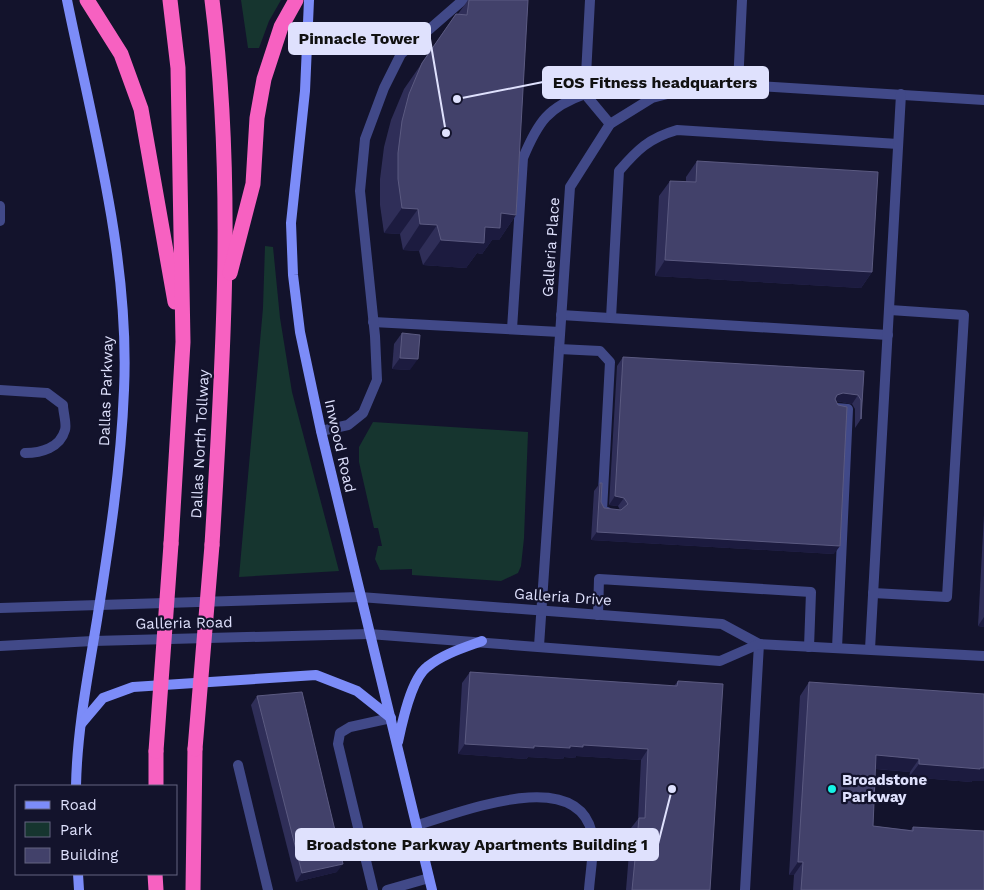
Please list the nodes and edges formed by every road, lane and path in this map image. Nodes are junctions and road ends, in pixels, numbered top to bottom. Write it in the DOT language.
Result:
graph roads {
  1 [pos="67,0"];
  2 [pos="87,0"];
  3 [pos="170,0"];
  4 [pos="212,0"];
  5 [pos="296,0"];
  6 [pos="309,0"];
  7 [pos="463,0"];
  8 [pos="590,0"];
  9 [pos="742,0"];
  10 [pos="738,85"];
  11 [pos="585,94"];
  12 [pos="900,94"];
  13 [pos="984,100"];
  14 [pos="610,124"];
  15 [pos="898,144"];
  16 [pos="0,206"];
  17 [pos="0,221"];
  18 [pos="225,293"];
  19 [pos="890,310"];
  20 [pos="561,315"];
  21 [pos="611,318"];
  22 [pos="373,322"];
  23 [pos="512,330"];
  24 [pos="560,332"];
  25 [pos="888,336"];
  26 [pos="183,342"];
  27 [pos="559,349"];
  28 [pos="0,390"];
  29 [pos="836,408"];
  30 [pos="321,431"];
  31 [pos="25,453"];
  32 [pos="615,512"];
  33 [pos="874,593"];
  34 [pos="360,597"];
  35 [pos="99,605"];
  36 [pos="0,608"];
  37 [pos="540,610"];
  38 [pos="598,615"];
  39 [pos="369,634"];
  40 [pos="93,641"];
  41 [pos="482,641"];
  42 [pos="758,644"];
  43 [pos="0,646"];
  44 [pos="539,646"];
  45 [pos="809,646"];
  46 [pos="837,648"];
  47 [pos="870,649"];
  48 [pos="984,656"];
  49 [pos="391,718"];
  50 [pos="81,724"];
  51 [pos="398,746"];
  52 [pos="238,764"];
  53 [pos="76,785"];
  54 [pos="156,785"];
  55 [pos="418,825"];
  56 [pos="78,875"];
  57 [pos="155,875"];
  58 [pos="429,878"];
  59 [pos="79,890"];
  60 [pos="156,890"];
  61 [pos="193,890"];
  62 [pos="268,890"];
  63 [pos="373,890"];
  64 [pos="386,890"];
  65 [pos="432,890"];
  66 [pos="589,890"];
  67 [pos="745,890"];
  1 -- 35 [label="main road, Dallas Parkway"];
  2 -- 26 [label="highway"];
  3 -- 26 [label="highway, Dallas North Tollway"];
  4 -- 18 [label="highway, Dallas North Tollway"];
  5 -- 18 [label="highway"];
  6 -- 30 [label="main road, Inwood Road"];
  7 -- 22 [label="street"];
  8 -- 11 [label="street"];
  9 -- 10 [label="street"];
  10 -- 12 [label="street, Galleria Place"];
  10 -- 14 [label="street, Galleria Place"];
  11 -- 14 [label="street"];
  11 -- 23 [label="street"];
  12 -- 13 [label="street, Galleria Place"];
  12 -- 15 [label="street"];
  14 -- 20 [label="street, Galleria Place"];
  15 -- 19 [label="street"];
  15 -- 21 [label="street"];
  16 -- 17 [label="street"];
  18 -- 61 [label="highway, Dallas North Tollway, bridge"];
  19 -- 25 [label="street"];
  19 -- 33 [label="street"];
  20 -- 21 [label="street"];
  20 -- 24 [label="street, Galleria Place"];
  21 -- 25 [label="street"];
  22 -- 23 [label="street"];
  22 -- 30 [label="street"];
  23 -- 24 [label="street"];
  24 -- 27 [label="street, Galleria Place"];
  25 -- 33 [label="street"];
  26 -- 54 [label="highway, Dallas North Tollway, bridge"];
  27 -- 32 [label="street"];
  27 -- 37 [label="street, Galleria Place"];
  28 -- 31 [label="street"];
  29 -- 46 [label="street"];
  30 -- 34 [label="main road, Inwood Road"];
  33 -- 47 [label="street"];
  34 -- 35 [label="street, Galleria Road"];
  34 -- 37 [label="street, Galleria Drive"];
  34 -- 39 [label="main road, Inwood Road"];
  35 -- 36 [label="street, Galleria Road"];
  35 -- 40 [label="main road, Dallas Parkway"];
  37 -- 38 [label="street, Galleria Drive"];
  37 -- 44 [label="street, Galleria Place"];
  38 -- 42 [label="street, Galleria Drive"];
  38 -- 45 [label="street"];
  39 -- 40 [label="street, Galleria Road"];
  39 -- 41 [label="street, Galleria Drive"];
  39 -- 49 [label="main road, Inwood Road"];
  40 -- 43 [label="street, Galleria Road"];
  40 -- 50 [label="main road, Dallas Parkway"];
  41 -- 44 [label="street, Galleria Drive"];
  41 -- 51 [label="main road"];
  42 -- 44 [label="street, Galleria Drive"];
  42 -- 45 [label="street, Galleria Drive"];
  42 -- 67 [label="street"];
  45 -- 46 [label="street, Galleria Drive"];
  46 -- 47 [label="street, Galleria Drive"];
  47 -- 48 [label="street, Galleria Drive"];
  49 -- 50 [label="main road"];
  49 -- 51 [label="main road, Inwood Road"];
  49 -- 63 [label="street"];
  50 -- 53 [label="main road, Dallas Parkway"];
  51 -- 55 [label="main road, Inwood Road"];
  52 -- 62 [label="street"];
  55 -- 58 [label="main road, Inwood Road"];
  55 -- 66 [label="street"];
  56 -- 59 [label="main road"];
  57 -- 60 [label="highway"];
  58 -- 64 [label="street"];
  58 -- 65 [label="main road, Inwood Road"];
}
